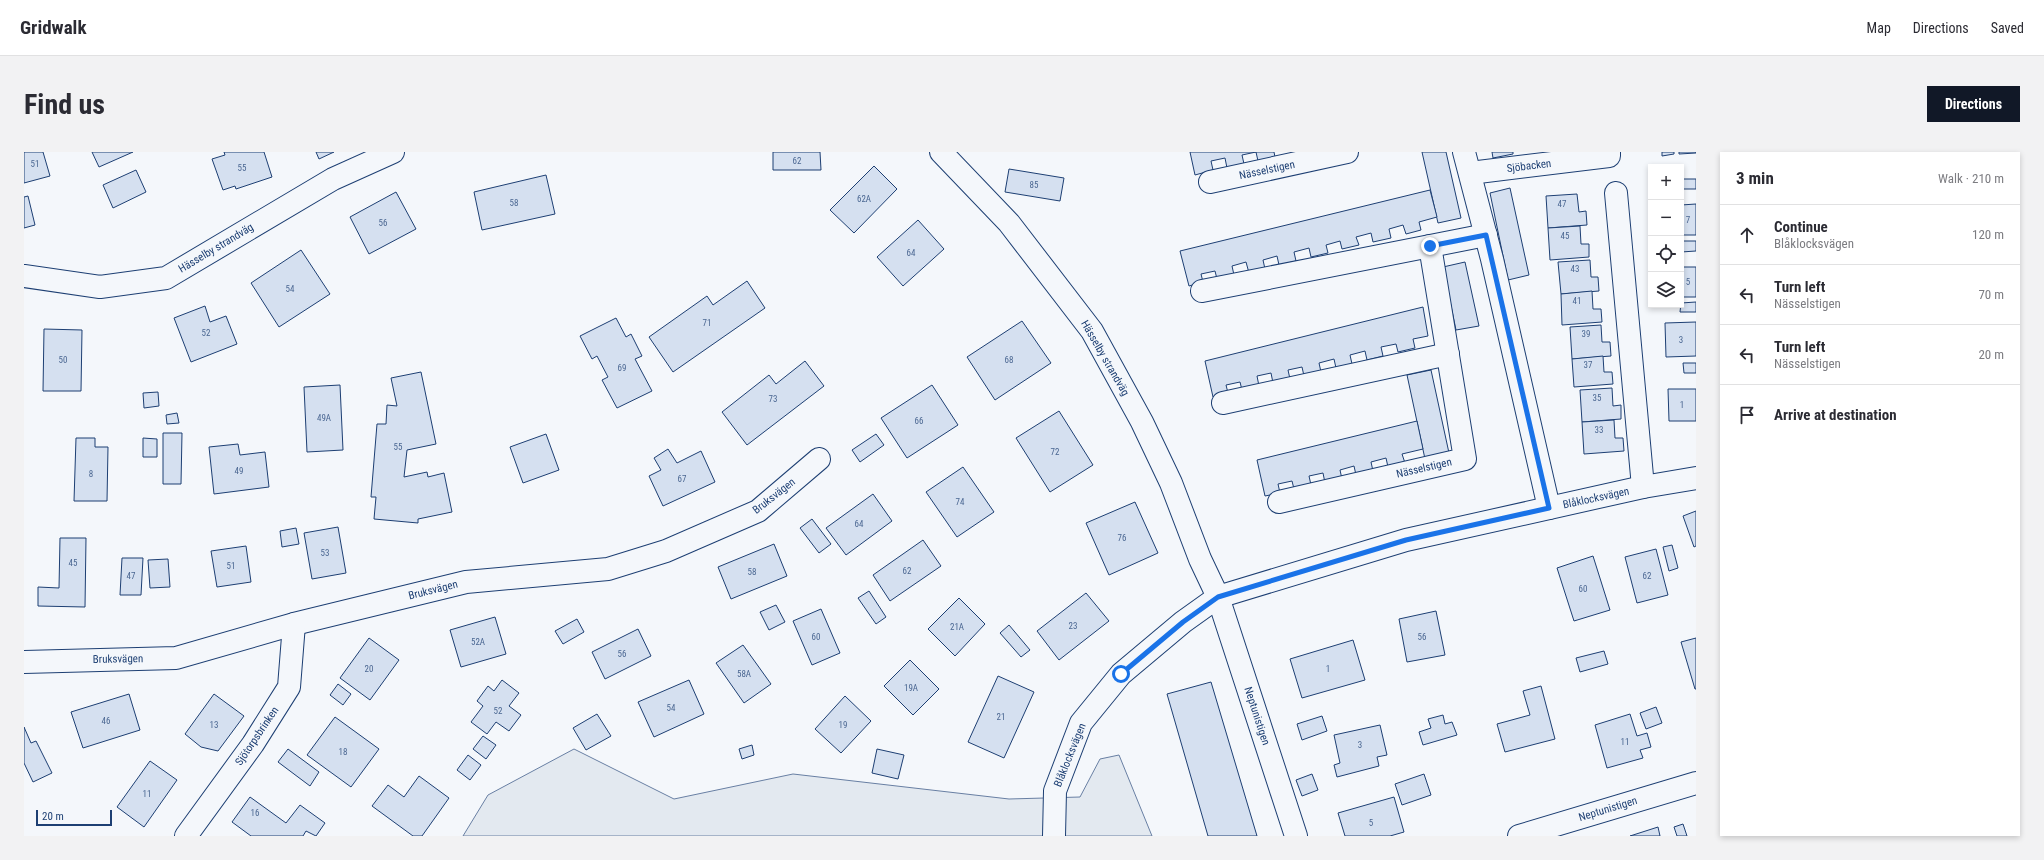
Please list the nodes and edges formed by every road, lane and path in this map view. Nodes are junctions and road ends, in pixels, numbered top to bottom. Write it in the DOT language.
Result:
graph roads {
  1 [pos="393,152"];
  2 [pos="941,152"];
  3 [pos="1348,152"];
  4 [pos="1464,152"];
  5 [pos="1609,152"];
  6 [pos="1470,173"];
  7 [pos="1210,182"];
  8 [pos="1616,193"];
  9 [pos="1486,235"];
  10 [pos="1430,246"];
  11 [pos="24,276"];
  12 [pos="1202,291"];
  13 [pos="1448,354"];
  14 [pos="1222,403"];
  15 [pos="819,459"];
  16 [pos="1696,478"];
  17 [pos="1643,487"];
  18 [pos="1279,502"];
  19 [pos="1549,508"];
  20 [pos="1218,597"];
  21 [pos="294,624"];
  22 [pos="24,662"];
  23 [pos="1696,783"];
  24 [pos="186,836"];
  25 [pos="1054,836"];
  26 [pos="1296,836"];
  27 [pos="1519,836"];
  1 -- 11 [label="street, Hässelby strandväg"];
  2 -- 20 [label="street, Hässelby strandväg"];
  3 -- 7 [label="street, Nässelstigen"];
  4 -- 6 [label="street"];
  5 -- 6 [label="street, Sjöbacken"];
  6 -- 9 [label="street"];
  8 -- 17 [label="street, Blåklocksvägen"];
  9 -- 10 [label="street"];
  9 -- 19 [label="street"];
  10 -- 12 [label="street"];
  10 -- 13 [label="street, Nässelstigen"];
  13 -- 14 [label="street"];
  13 -- 18 [label="street, Nässelstigen"];
  15 -- 21 [label="street, Bruksvägen"];
  16 -- 17 [label="street, Blåklocksvägen"];
  17 -- 19 [label="street, Blåklocksvägen"];
  19 -- 20 [label="street, Blåklocksvägen"];
  20 -- 25 [label="street, Blåklocksvägen"];
  20 -- 26 [label="street, Neptunistigen"];
  21 -- 22 [label="street, Bruksvägen"];
  21 -- 24 [label="street, Sjötorpsbrinken"];
  23 -- 27 [label="street, Neptunistigen"];
}
